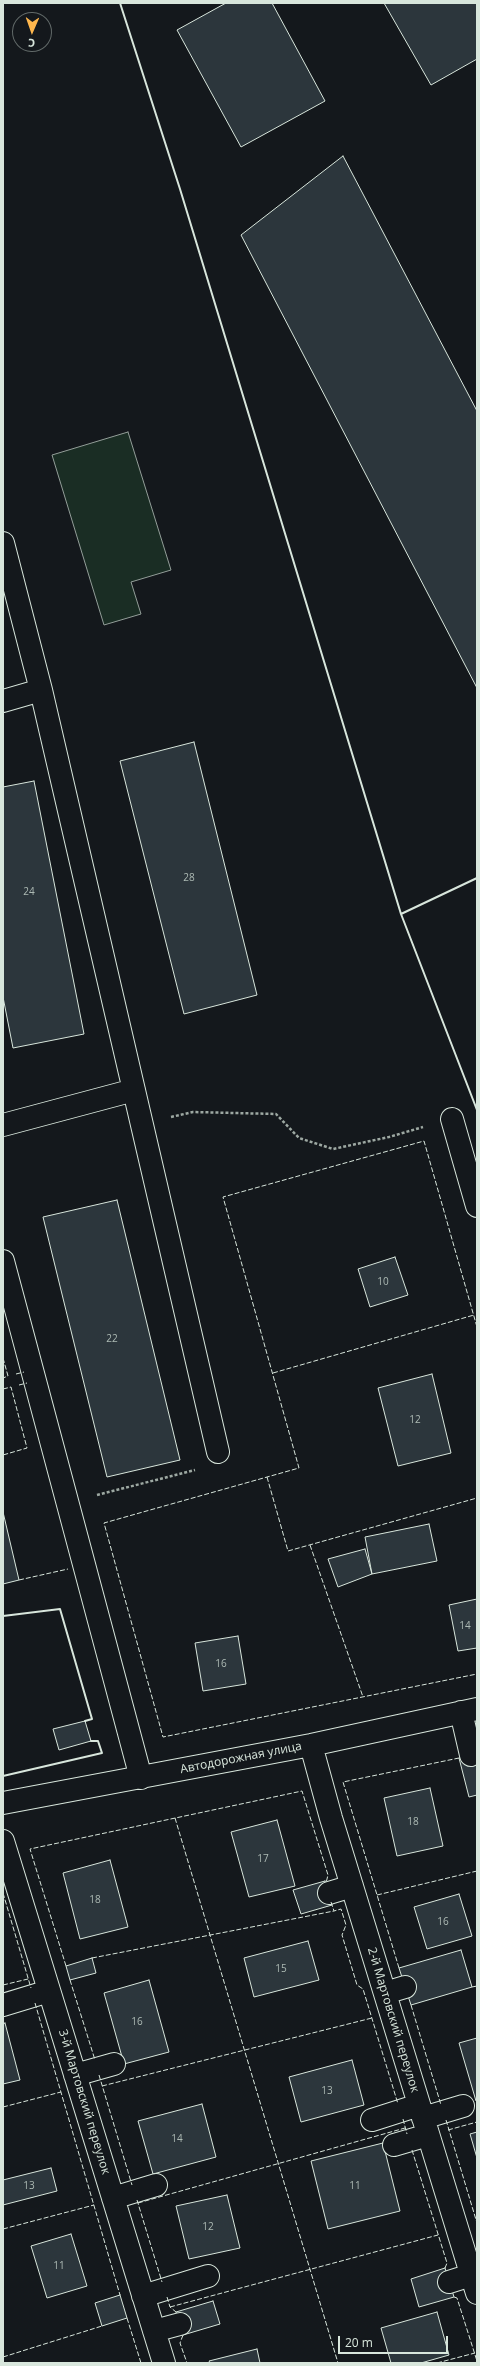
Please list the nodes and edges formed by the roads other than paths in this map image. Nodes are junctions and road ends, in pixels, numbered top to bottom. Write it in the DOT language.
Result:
graph roads {
  1 [pos="3,543"];
  2 [pos="41,690"];
  3 [pos="3,701"];
  4 [pos="134,1090"];
  5 [pos="452,1119"];
  6 [pos="3,1125"];
  7 [pos="477,1206"];
  8 [pos="3,1261"];
  9 [pos="218,1452"];
  10 [pos="469,1710"];
  11 [pos="311,1745"];
  12 [pos="471,1755"];
  13 [pos="141,1778"];
  14 [pos="3,1803"];
  15 [pos="3,1841"];
  16 [pos="352,1886"];
  17 [pos="329,1893"];
  18 [pos="405,1986"];
  19 [pos="49,1991"];
  20 [pos="385,1993"];
  21 [pos="3,2005"];
  22 [pos="114,2064"];
  23 [pos="75,2075"];
  24 [pos="463,2106"];
  25 [pos="424,2119"];
  26 [pos="372,2120"];
  27 [pos="394,2146"];
  28 [pos="156,2185"];
  29 [pos="113,2198"];
  30 [pos="208,2276"];
  31 [pos="449,2282"];
  32 [pos="474,2282"];
  33 [pos="143,2296"];
  34 [pos="180,2324"];
  35 [pos="154,2331"];
  36 [pos="164,2363"];
  1 -- 2 [label="street"];
  2 -- 3 [label="street"];
  2 -- 4 [label="street"];
  4 -- 6 [label="street"];
  4 -- 9 [label="street"];
  5 -- 7 [label="street"];
  8 -- 13 [label="street"];
  10 -- 11 [label="street, Автодорожная улица"];
  10 -- 12 [label="street"];
  11 -- 13 [label="street, Автодорожная улица"];
  11 -- 16 [label="street, 2-й Мартовский переулок"];
  13 -- 14 [label="street, Автодорожная улица"];
  15 -- 19 [label="street, 3-й Мартовский переулок"];
  16 -- 17 [label="street"];
  16 -- 20 [label="street, 2-й Мартовский переулок"];
  18 -- 20 [label="street"];
  19 -- 21 [label="street"];
  19 -- 23 [label="street, 3-й Мартовский переулок"];
  20 -- 25 [label="street, 2-й Мартовский переулок"];
  22 -- 23 [label="street"];
  23 -- 29 [label="street, 3-й Мартовский переулок"];
  24 -- 25 [label="street"];
  25 -- 26 [label="street"];
  25 -- 27 [label="street"];
  25 -- 32 [label="street, 2-й Мартовский переулок"];
  28 -- 29 [label="street"];
  29 -- 33 [label="street, 3-й Мартовский переулок"];
  30 -- 33 [label="street"];
  31 -- 32 [label="street"];
  33 -- 35 [label="street, 3-й Мартовский переулок"];
  34 -- 35 [label="street"];
  35 -- 36 [label="street, 3-й Мартовский переулок"];
}
